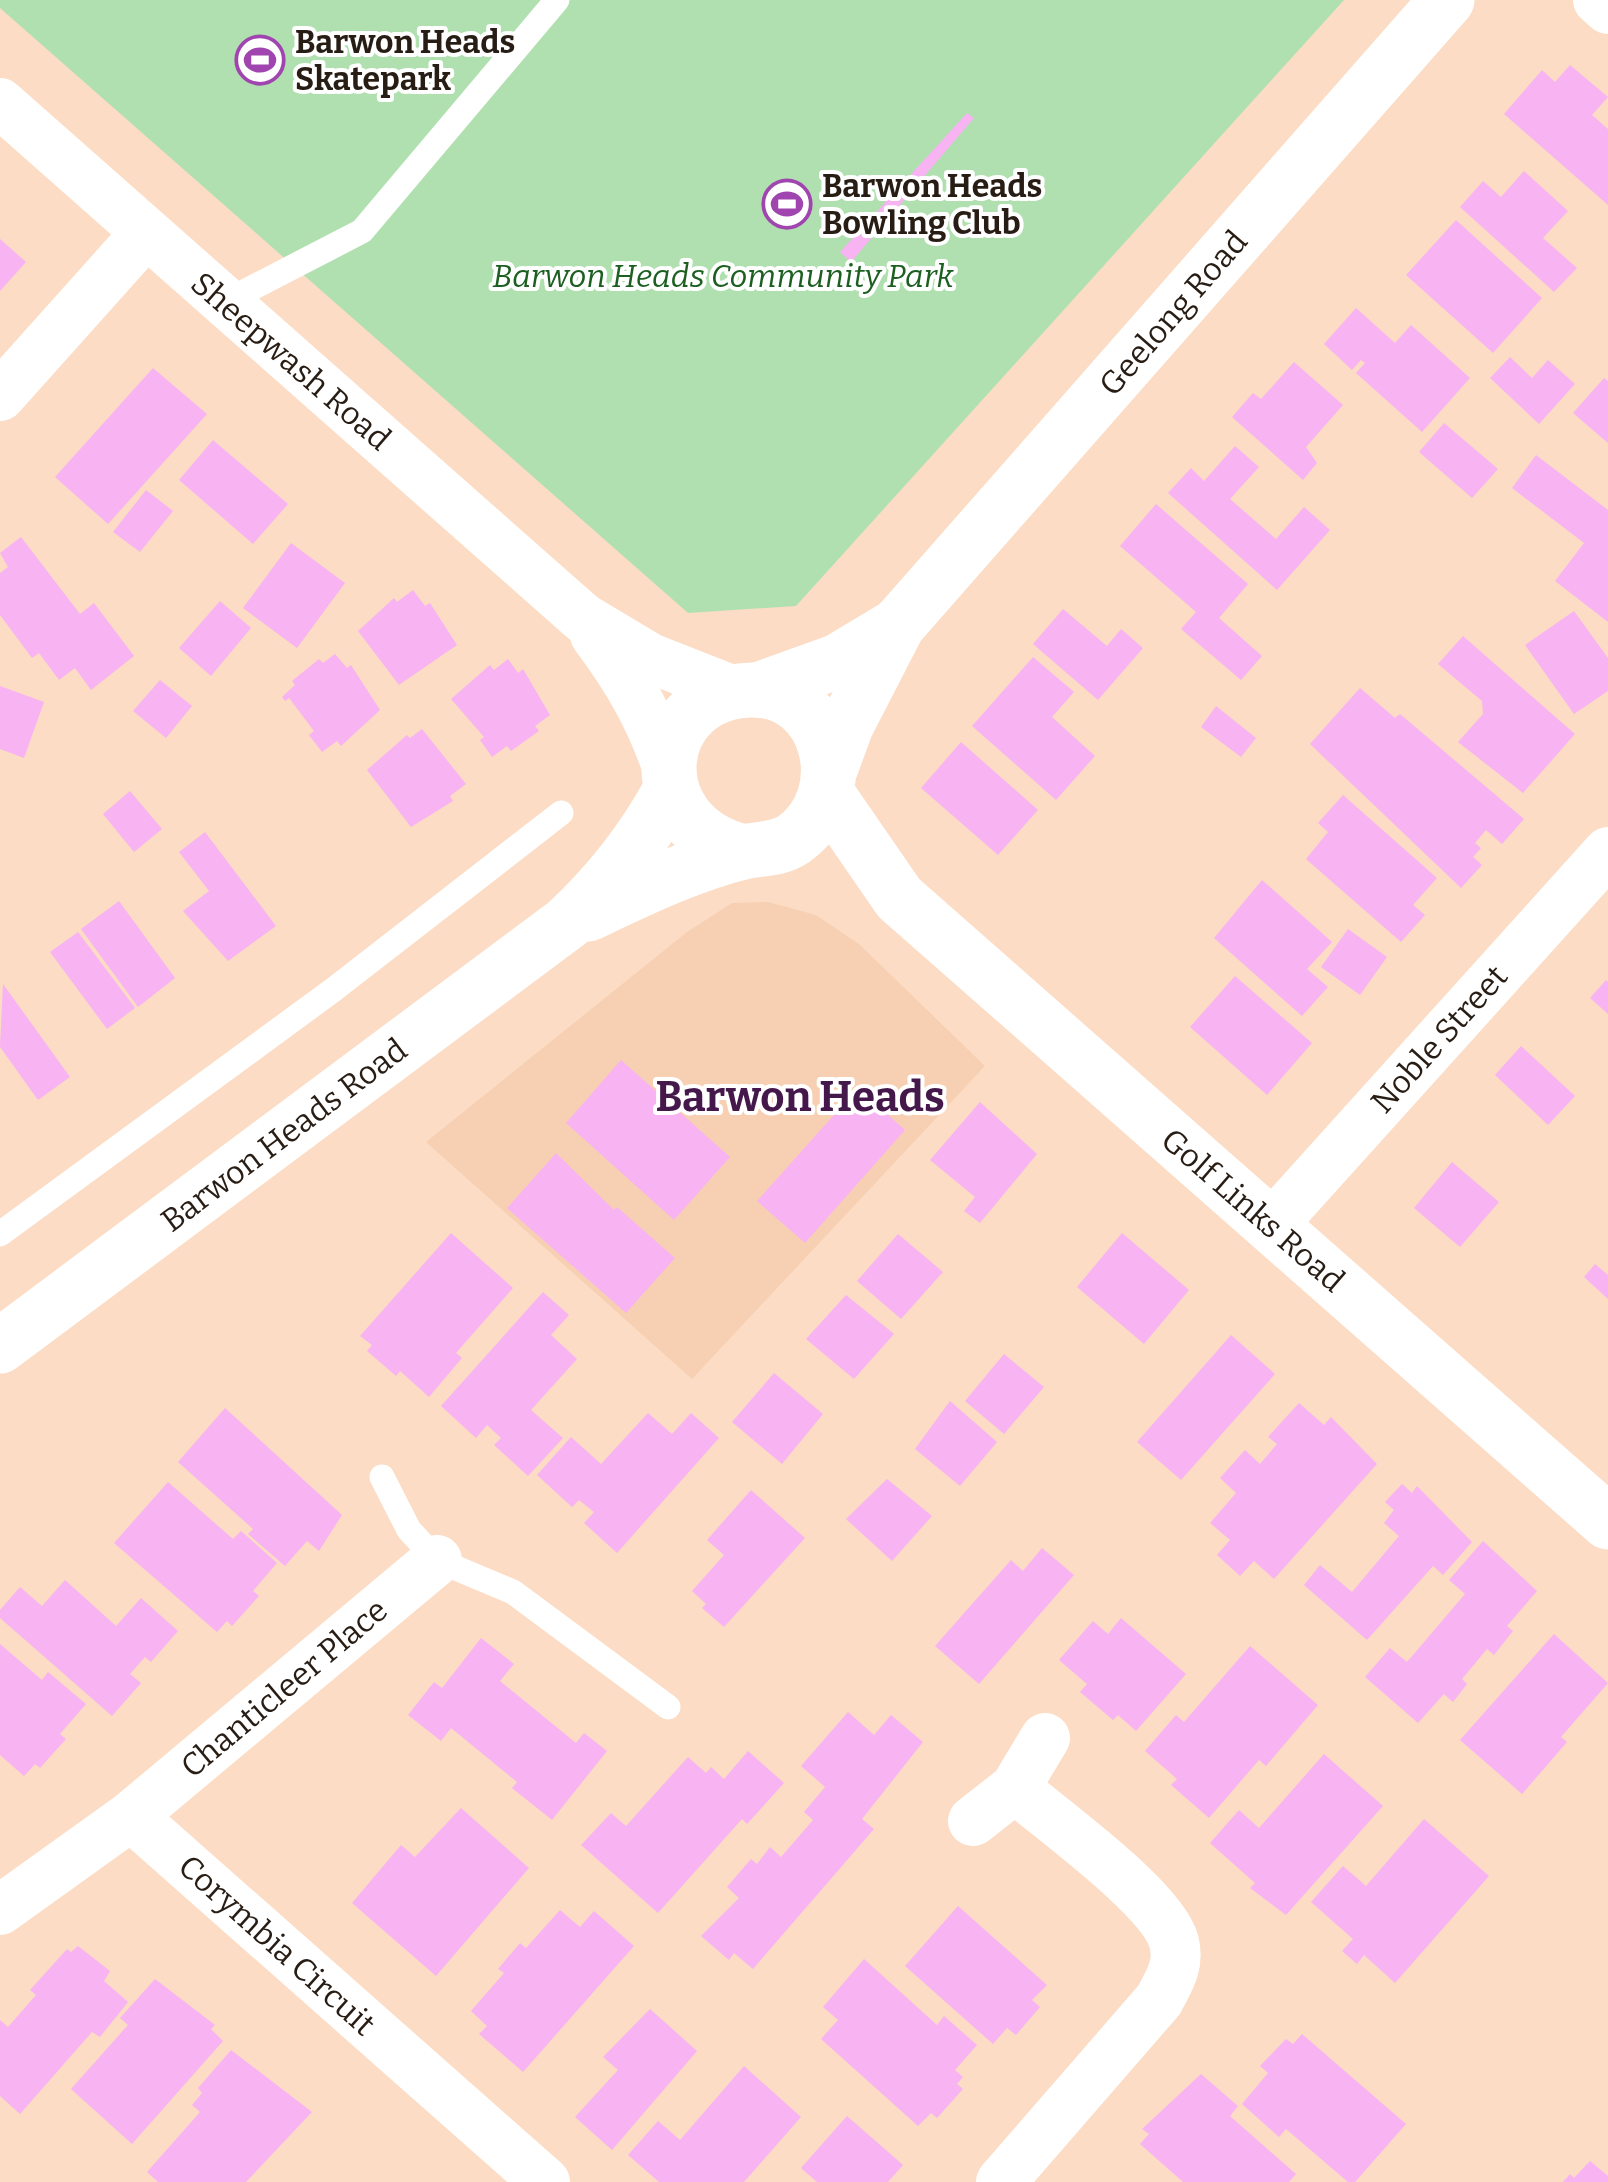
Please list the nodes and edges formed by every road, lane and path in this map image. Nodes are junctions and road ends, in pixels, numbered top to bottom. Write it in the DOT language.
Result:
graph roads {
  1 [pos="557,0"];
  2 [pos="1447,0"];
  3 [pos="1598,0"];
  4 [pos="1608,8"];
  5 [pos="0,104"];
  6 [pos="145,234"];
  7 [pos="225,302"];
  8 [pos="0,396"];
  9 [pos="583,618"];
  10 [pos="898,625"];
  11 [pos="746,690"];
  12 [pos="829,781"];
  13 [pos="669,782"];
  14 [pos="561,814"];
  15 [pos="758,851"];
  16 [pos="1608,852"];
  17 [pos="899,898"];
  18 [pos="568,923"];
  19 [pos="1271,1226"];
  20 [pos="0,1234"];
  21 [pos="0,1346"];
  22 [pos="382,1477"];
  23 [pos="1608,1522"];
  24 [pos="437,1560"];
  25 [pos="668,1708"];
  26 [pos="1045,1738"];
  27 [pos="1015,1788"];
  28 [pos="131,1816"];
  29 [pos="972,1820"];
  30 [pos="0,1910"];
  31 [pos="544,2182"];
  32 [pos="1001,2182"];
  1 -- 7 [label="lane"];
  2 -- 10 [label="main road, Geelong Road"];
  3 -- 4 [label="street"];
  5 -- 6 [label="street, Sheepwash Road"];
  6 -- 7 [label="street, Sheepwash Road"];
  6 -- 8 [label="street"];
  7 -- 9 [label="street, Sheepwash Road"];
  9 -- 11 [label="street, Sheepwash Road"];
  9 -- 13 [label="street, Sheepwash Road"];
  10 -- 11 [label="main road, Geelong Road"];
  10 -- 12 [label="main road, Geelong Road"];
  11 -- 12 [label="main road"];
  11 -- 13 [label="main road"];
  12 -- 15 [label="main road"];
  12 -- 17 [label="main road, Golf Links Road"];
  13 -- 15 [label="main road"];
  13 -- 18 [label="main road, Barwon Heads Road"];
  14 -- 20 [label="lane"];
  15 -- 17 [label="main road, Golf Links Road"];
  15 -- 18 [label="main road, Barwon Heads Road"];
  16 -- 19 [label="street, Noble Street"];
  17 -- 19 [label="main road, Golf Links Road"];
  18 -- 21 [label="main road, Barwon Heads Road"];
  19 -- 23 [label="main road, Golf Links Road"];
  22 -- 24 [label="lane"];
  24 -- 25 [label="lane"];
  24 -- 28 [label="street, Chanticleer Place"];
  26 -- 27 [label="street"];
  27 -- 29 [label="street"];
  27 -- 32 [label="street"];
  28 -- 30 [label="street"];
  28 -- 31 [label="street, Corymbia Circuit"];
}
